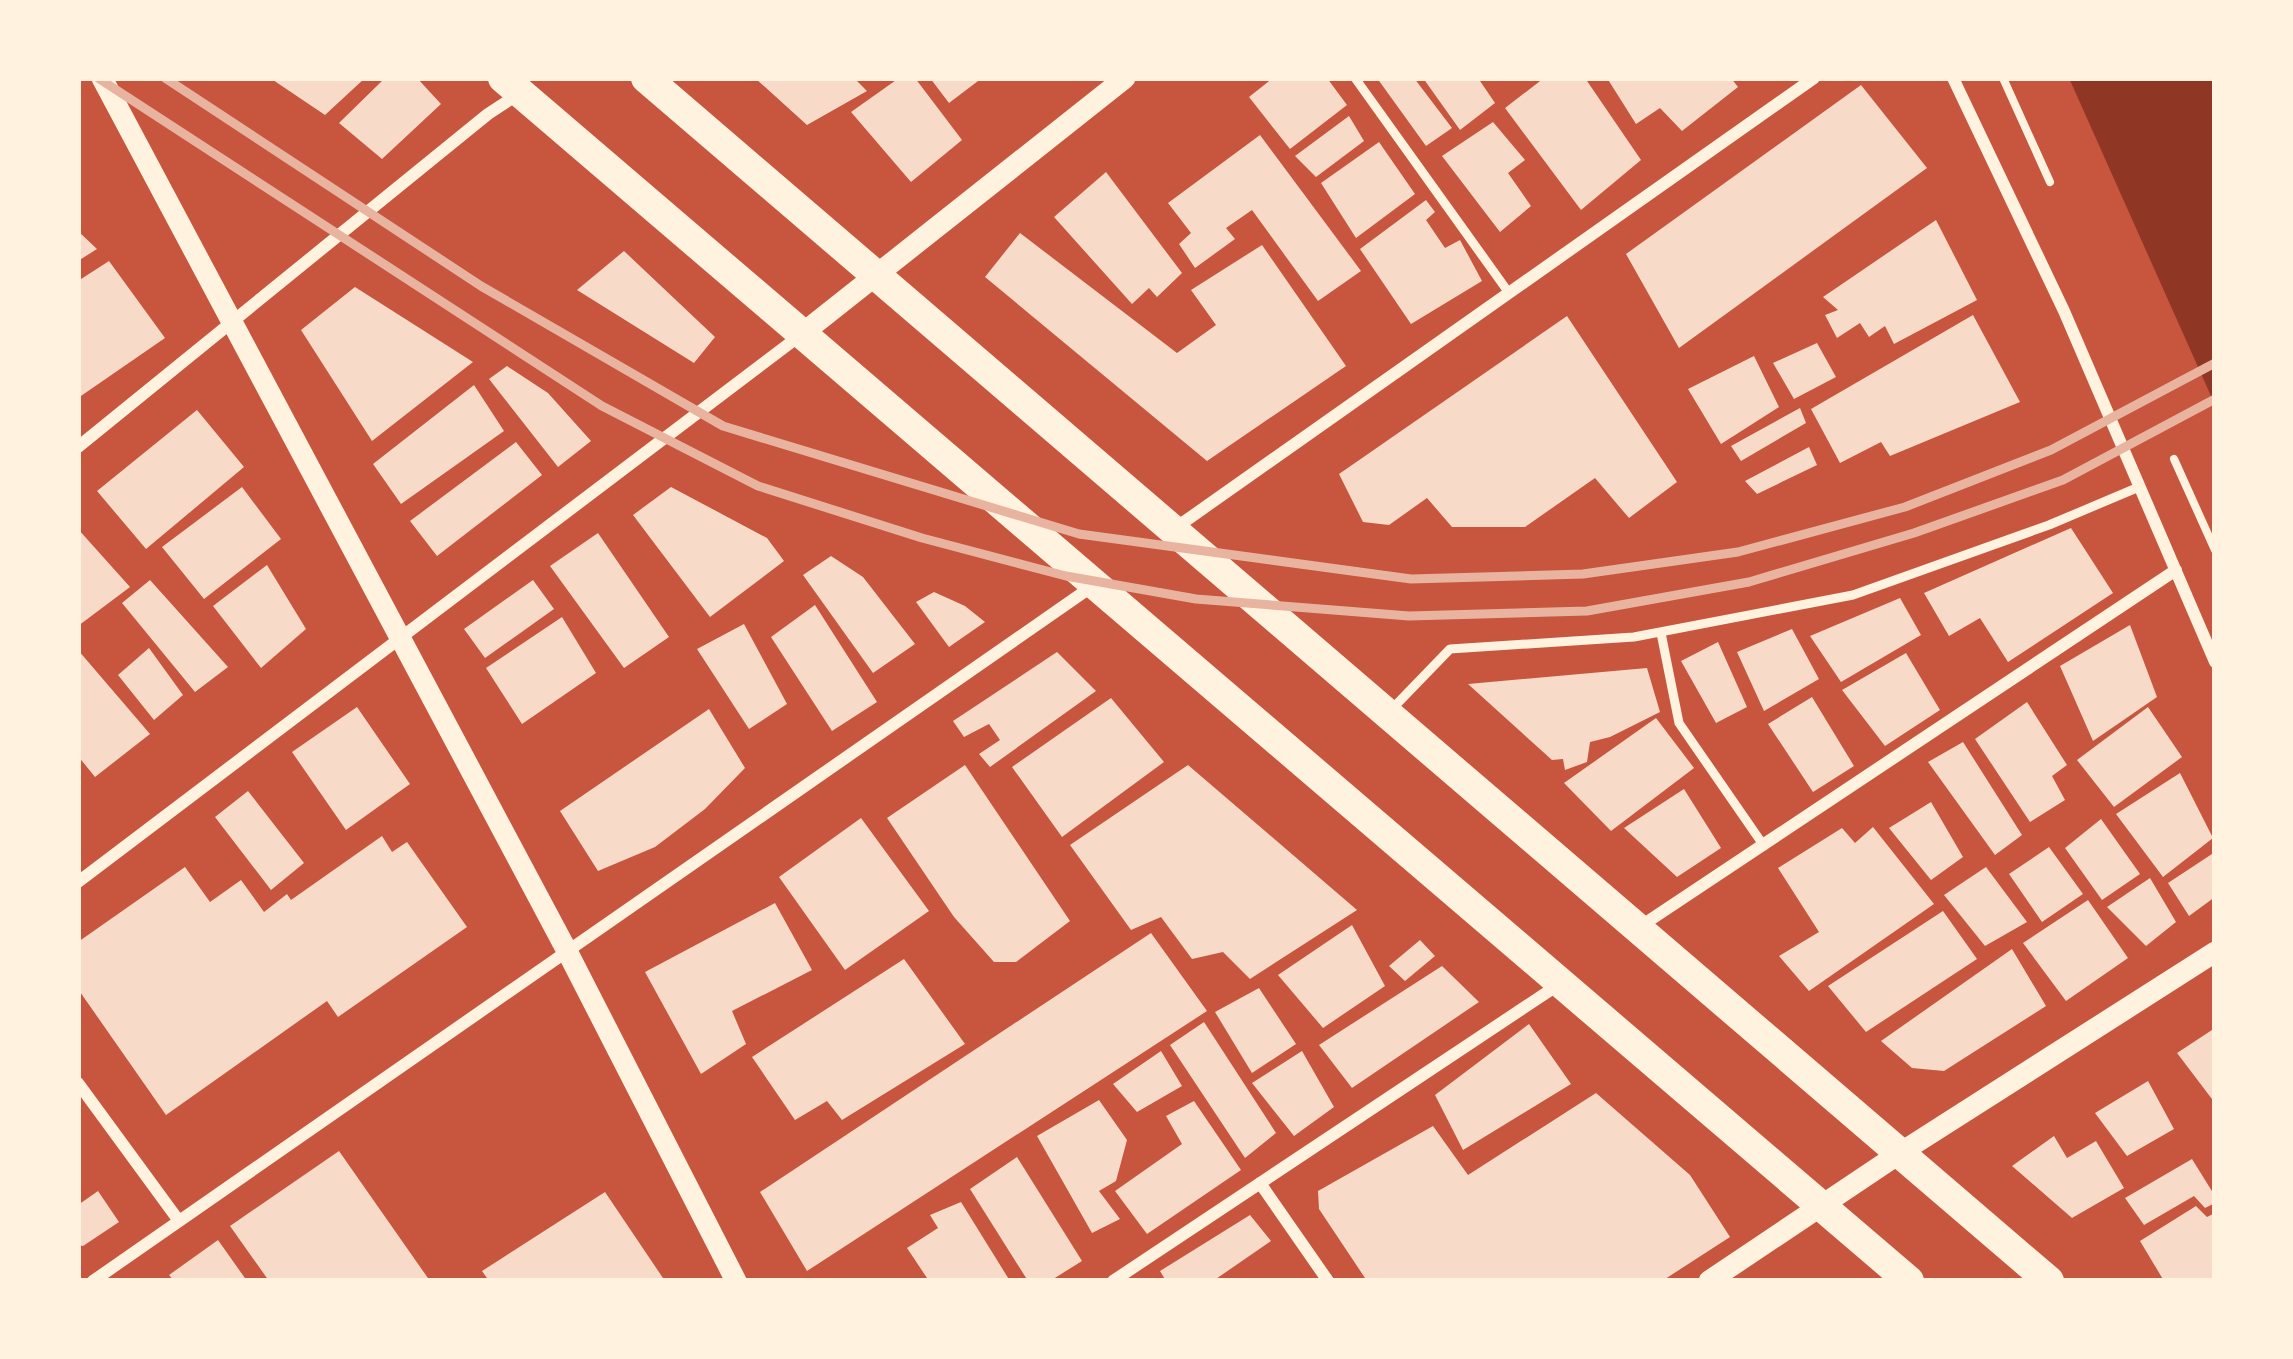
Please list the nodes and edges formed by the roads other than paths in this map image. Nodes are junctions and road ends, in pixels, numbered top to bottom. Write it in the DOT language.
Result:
graph roads {
  1 [pos="102,78"];
  2 [pos="646,78"];
  3 [pos="1125,78"];
  4 [pos="1355,78"];
  5 [pos="1814,78"];
  6 [pos="1953,78"];
  7 [pos="520,83"];
  8 [pos="878,275"];
  9 [pos="1509,293"];
  10 [pos="234,320"];
  11 [pos="803,333"];
  12 [pos="78,447"];
  13 [pos="2139,487"];
  14 [pos="1174,529"];
  15 [pos="2176,570"];
  16 [pos="1095,584"];
  17 [pos="1660,633"];
  18 [pos="401,639"];
  19 [pos="2215,662"];
  20 [pos="1388,713"];
  21 [pos="1764,846"];
  22 [pos="78,881"];
  23 [pos="1637,928"];
  24 [pos="567,952"];
  25 [pos="2215,952"];
  26 [pos="1561,983"];
  27 [pos="78,1083"];
  28 [pos="1900,1153"];
  29 [pos="1260,1183"];
  30 [pos="1820,1206"];
  31 [pos="179,1221"];
  32 [pos="93,1281"];
  33 [pos="736,1281"];
  34 [pos="1113,1281"];
  35 [pos="1328,1281"];
  36 [pos="1709,1281"];
  37 [pos="1909,1281"];
  38 [pos="2049,1281"];
  1 -- 10 [label="street"];
  2 -- 8 [label="main road"];
  3 -- 8 [label="street"];
  4 -- 9 [label="lane"];
  5 -- 9 [label="street"];
  6 -- 13 [label="street"];
  7 -- 10 [label="street"];
  7 -- 11 [label="main road"];
  8 -- 11 [label="street"];
  8 -- 14 [label="main road"];
  9 -- 14 [label="street"];
  10 -- 12 [label="street"];
  10 -- 18 [label="street"];
  11 -- 16 [label="main road"];
  11 -- 18 [label="street"];
  13 -- 15 [label="street"];
  13 -- 17 [label="lane"];
  14 -- 20 [label="main road"];
  15 -- 19 [label="street"];
  15 -- 21 [label="street"];
  16 -- 24 [label="street"];
  16 -- 26 [label="main road"];
  17 -- 20 [label="lane"];
  17 -- 21 [label="lane"];
  18 -- 22 [label="street"];
  18 -- 24 [label="street"];
  20 -- 23 [label="main road"];
  21 -- 23 [label="street"];
  23 -- 28 [label="main road"];
  24 -- 31 [label="street"];
  24 -- 33 [label="street"];
  25 -- 28 [label="street"];
  26 -- 29 [label="street"];
  26 -- 30 [label="main road"];
  27 -- 31 [label="street"];
  28 -- 30 [label="street"];
  28 -- 38 [label="main road"];
  29 -- 34 [label="street"];
  29 -- 35 [label="street"];
  30 -- 36 [label="street"];
  30 -- 37 [label="main road"];
  31 -- 32 [label="street"];
}
